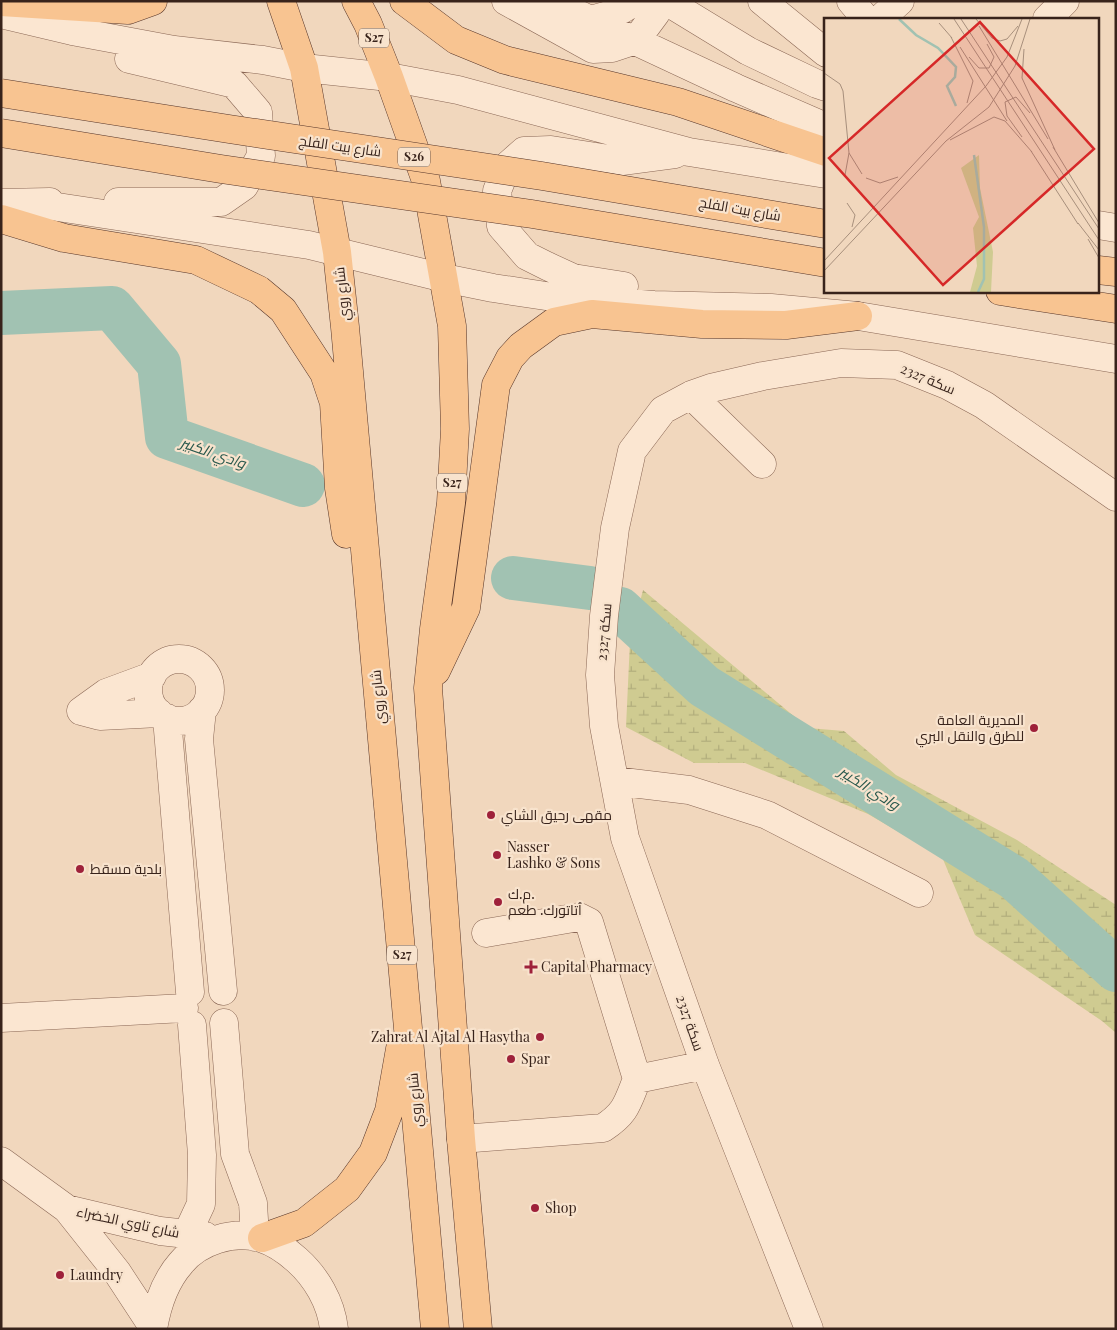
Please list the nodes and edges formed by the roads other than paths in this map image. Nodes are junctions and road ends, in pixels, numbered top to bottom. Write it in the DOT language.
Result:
graph roads {
  1 [pos="154,1"];
  2 [pos="281,1"];
  3 [pos="356,1"];
  4 [pos="404,1"];
  5 [pos="506,1"];
  6 [pos="550,1"];
  7 [pos="634,1"];
  8 [pos="659,1"];
  9 [pos="666,1"];
  10 [pos="762,1"];
  11 [pos="851,1"];
  12 [pos="900,1"];
  13 [pos="1065,1"];
  14 [pos="1,2"];
  15 [pos="1,14"];
  16 [pos="865,18"];
  17 [pos="881,18"];
  18 [pos="1048,18"];
  19 [pos="590,20"];
  20 [pos="72,31"];
  21 [pos="636,40"];
  22 [pos="824,51"];
  23 [pos="304,68"];
  24 [pos="389,77"];
  25 [pos="824,86"];
  26 [pos="1,93"];
  27 [pos="824,126"];
  28 [pos="1,133"];
  29 [pos="824,151"];
  30 [pos="689,152"];
  31 [pos="824,174"];
  32 [pos="31,202"];
  33 [pos="1,203"];
  34 [pos="1,220"];
  35 [pos="824,224"];
  36 [pos="1100,225"];
  37 [pos="1116,228"];
  38 [pos="337,252"];
  39 [pos="824,263"];
  40 [pos="1100,270"];
  41 [pos="1116,272"];
  42 [pos="444,278"];
  43 [pos="1006,292"];
  44 [pos="771,308"];
  45 [pos="1116,309"];
  46 [pos="858,316"];
  47 [pos="1114,360"];
  48 [pos="691,395"];
  49 [pos="762,464"];
  50 [pos="1114,492"];
  51 [pos="367,582"];
  52 [pos="152,676"];
  53 [pos="428,688"];
  54 [pos="202,710"];
  55 [pos="163,715"];
  56 [pos="615,781"];
  57 [pos="919,893"];
  58 [pos="486,933"];
  59 [pos="404,980"];
  60 [pos="223,991"];
  61 [pos="189,1009"];
  62 [pos="1,1018"];
  63 [pos="224,1023"];
  64 [pos="705,1065"];
  65 [pos="636,1079"];
  66 [pos="461,1139"];
  67 [pos="1,1161"];
  68 [pos="67,1210"];
  69 [pos="187,1234"];
  70 [pos="259,1237"];
  71 [pos="220,1238"];
  72 [pos="153,1328"];
  73 [pos="334,1329"];
  74 [pos="435,1329"];
  75 [pos="478,1329"];
  76 [pos="809,1329"];
  1 -- 14 [label="main road"];
  2 -- 23 [label="main road, S27"];
  3 -- 24 [label="main road, S27"];
  4 -- 29 [label="main road"];
  5 -- 21 [label="street"];
  6 -- 19 [label="street"];
  7 -- 19 [label="street"];
  8 -- 21 [label="street"];
  9 -- 25 [label="street"];
  10 -- 22 [label="street"];
  11 -- 16 [label="street"];
  12 -- 17 [label="street"];
  13 -- 18 [label="street"];
  15 -- 20 [label="street"];
  19 -- 21 [label="street"];
  20 -- 23 [label="street"];
  20 -- 32 [label="street"];
  21 -- 27 [label="street"];
  23 -- 24 [label="street"];
  23 -- 38 [label="main road, شارع روي / S27"];
  24 -- 30 [label="street"];
  24 -- 42 [label="main road, S27"];
  26 -- 35 [label="main road, شارع بيت الفلج / S26, bridge"];
  28 -- 39 [label="main road, bridge"];
  30 -- 31 [label="street"];
  30 -- 44 [label="street"];
  32 -- 33 [label="street"];
  32 -- 38 [label="street"];
  34 -- 51 [label="main road"];
  36 -- 37 [label="street"];
  38 -- 42 [label="street"];
  38 -- 51 [label="main road, شارع روي / S27"];
  40 -- 41 [label="main road"];
  42 -- 44 [label="street"];
  42 -- 53 [label="main road, S27"];
  43 -- 45 [label="main road"];
  44 -- 46 [label="street"];
  46 -- 47 [label="street"];
  46 -- 53 [label="main road"];
  48 -- 49 [label="street"];
  48 -- 50 [label="street, سكة 2327"];
  48 -- 56 [label="street, سكة 2327"];
  51 -- 59 [label="main road, شارع روي / S27"];
  52 -- 54 [label="street"];
  52 -- 55 [label="street"];
  52 -- 55 [label="street"];
  53 -- 66 [label="main road, S27"];
  54 -- 55 [label="street"];
  54 -- 60 [label="street"];
  55 -- 61 [label="street"];
  56 -- 57 [label="street"];
  56 -- 64 [label="street, سكة 2327"];
  58 -- 65 [label="street"];
  59 -- 70 [label="main road"];
  59 -- 74 [label="main road, شارع روي / S27"];
  60 -- 61 [label="street"];
  60 -- 63 [label="street"];
  61 -- 62 [label="street"];
  61 -- 63 [label="street"];
  61 -- 69 [label="street"];
  63 -- 70 [label="street"];
  64 -- 65 [label="street"];
  64 -- 76 [label="street, سكة 2327"];
  65 -- 66 [label="street"];
  66 -- 75 [label="main road, S27"];
  67 -- 68 [label="street, شارع تاوي الخضراء"];
  68 -- 69 [label="street, شارع تاوي الخضراء"];
  68 -- 72 [label="street, شارع تاوي الخضراء"];
  69 -- 71 [label="street, شارع تاوي الخضراء"];
  70 -- 71 [label="street"];
  70 -- 73 [label="street"];
  71 -- 72 [label="street"];
}
